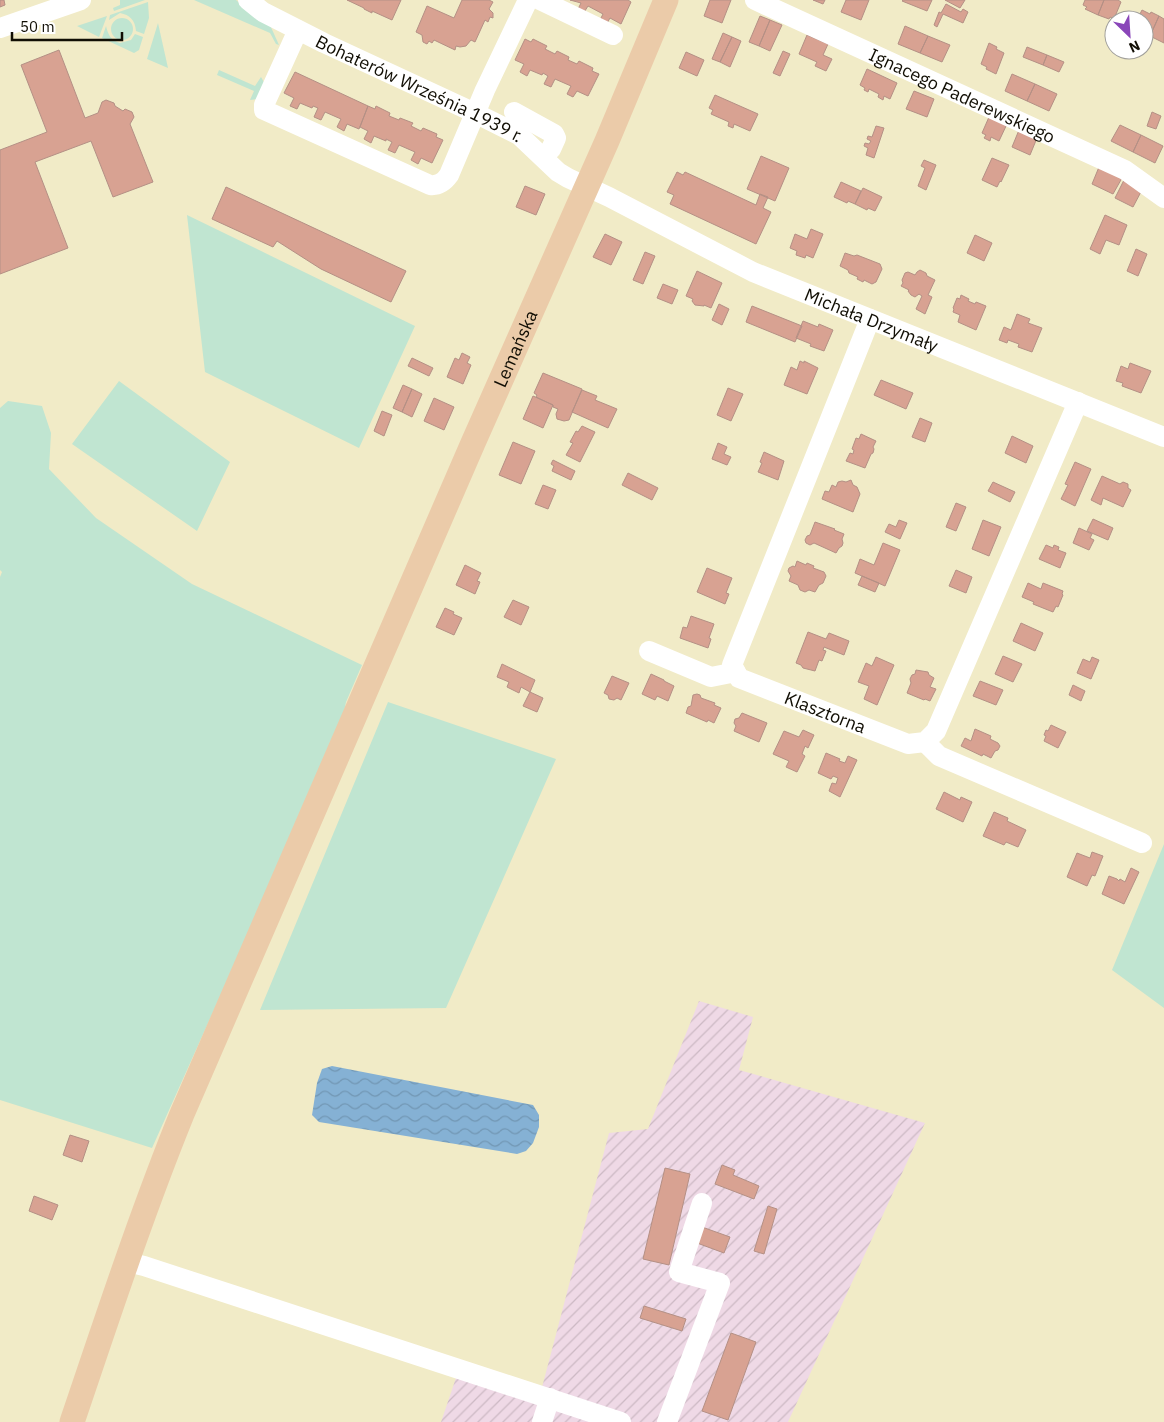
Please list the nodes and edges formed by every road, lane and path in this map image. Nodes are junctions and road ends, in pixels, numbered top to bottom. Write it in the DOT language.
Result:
graph roads {
  1 [pos="81,0"];
  2 [pos="248,0"];
  3 [pos="528,0"];
  4 [pos="540,0"];
  5 [pos="666,0"];
  6 [pos="755,0"];
  7 [pos="0,28"];
  8 [pos="298,30"];
  9 [pos="613,35"];
  10 [pos="514,112"];
  11 [pos="475,114"];
  12 [pos="543,156"];
  13 [pos="586,187"];
  14 [pos="1164,198"];
  15 [pos="870,319"];
  16 [pos="1078,402"];
  17 [pos="1164,437"];
  18 [pos="649,650"];
  19 [pos="736,672"];
  20 [pos="925,742"];
  21 [pos="1142,843"];
  22 [pos="702,1203"];
  23 [pos="127,1262"];
  24 [pos="550,1398"];
  25 [pos="72,1422"];
  26 [pos="542,1422"];
  27 [pos="621,1422"];
  28 [pos="667,1422"];
  1 -- 7 [label="street"];
  2 -- 8 [label="street, Bohaterów Września 1939 r."];
  3 -- 11 [label="street"];
  4 -- 9 [label="street"];
  5 -- 13 [label="main road, Lemańska"];
  6 -- 14 [label="street, Ignacego Paderewskiego"];
  8 -- 11 [label="street, Bohaterów Września 1939 r."];
  8 -- 11 [label="street"];
  10 -- 12 [label="street"];
  11 -- 12 [label="street, Bohaterów Września 1939 r."];
  12 -- 13 [label="street, Bohaterów Września 1939 r."];
  13 -- 15 [label="street, Michała Drzymały"];
  13 -- 23 [label="main road, Lemańska"];
  15 -- 16 [label="street, Michała Drzymały"];
  15 -- 19 [label="street"];
  16 -- 17 [label="street, Michała Drzymały"];
  16 -- 20 [label="street"];
  18 -- 19 [label="street"];
  19 -- 20 [label="street, Klasztorna"];
  20 -- 21 [label="street"];
  22 -- 28 [label="street"];
  23 -- 24 [label="street"];
  23 -- 25 [label="main road, Lemańska"];
  24 -- 26 [label="street"];
  24 -- 27 [label="street"];
}
